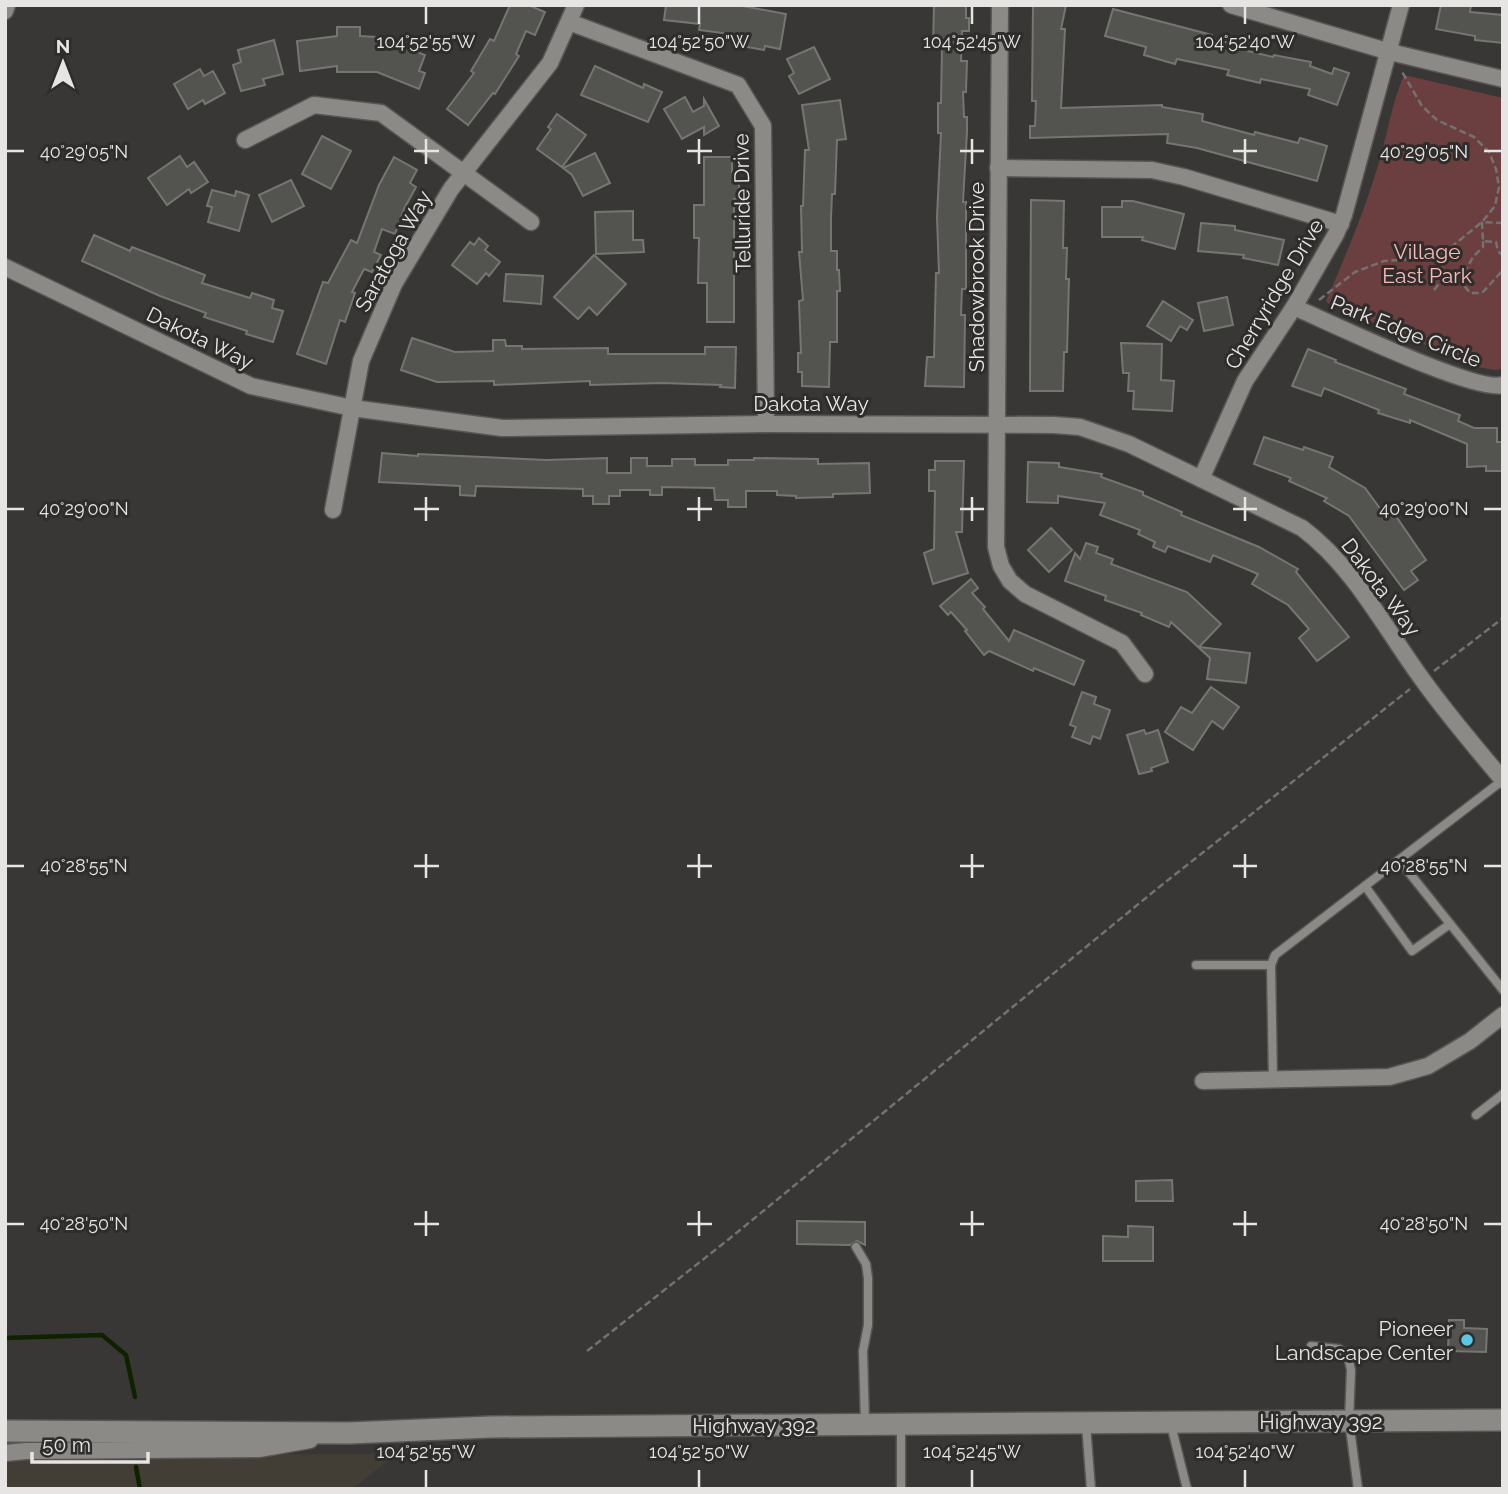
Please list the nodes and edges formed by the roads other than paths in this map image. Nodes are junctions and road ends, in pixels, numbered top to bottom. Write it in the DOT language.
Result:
graph roads {
  1 [pos="8,5"];
  2 [pos="576,5"];
  3 [pos="1000,5"];
  4 [pos="1231,5"];
  5 [pos="1401,5"];
  6 [pos="5,11"];
  7 [pos="569,22"];
  8 [pos="1390,52"];
  9 [pos="1503,79"];
  10 [pos="245,141"];
  11 [pos="998,168"];
  12 [pos="465,172"];
  13 [pos="531,222"];
  14 [pos="1340,224"];
  15 [pos="5,267"];
  16 [pos="1294,307"];
  17 [pos="1503,385"];
  18 [pos="352,408"];
  19 [pos="996,423"];
  20 [pos="766,424"];
  21 [pos="1201,479"];
  22 [pos="333,510"];
  23 [pos="1145,674"];
  24 [pos="1503,780"];
  25 [pos="1399,860"];
  26 [pos="1365,886"];
  27 [pos="1450,924"];
  28 [pos="1196,965"];
  29 [pos="1271,965"];
  30 [pos="1503,990"];
  31 [pos="1503,1015"];
  32 [pos="1273,1080"];
  33 [pos="1203,1081"];
  34 [pos="1503,1094"];
  35 [pos="1476,1115"];
  36 [pos="856,1247"];
  37 [pos="1311,1346"];
  38 [pos="1503,1420"];
  39 [pos="1349,1421"];
  40 [pos="1170,1422"];
  41 [pos="1086,1423"];
  42 [pos="901,1424"];
  43 [pos="865,1425"];
  44 [pos="5,1431"];
  45 [pos="349,1433"];
  46 [pos="5,1453"];
  47 [pos="901,1489"];
  48 [pos="1091,1489"];
  49 [pos="1187,1489"];
  50 [pos="1358,1489"];
  1 -- 6 [label="street"];
  2 -- 7 [label="street, Saratoga Way"];
  3 -- 11 [label="street, Shadowbrook Drive"];
  4 -- 8 [label="street"];
  5 -- 8 [label="street, Cherryridge Drive"];
  7 -- 12 [label="street, Saratoga Way"];
  7 -- 20 [label="street, Telluride Drive"];
  8 -- 9 [label="street"];
  8 -- 14 [label="street, Cherryridge Drive"];
  10 -- 12 [label="street"];
  11 -- 14 [label="street"];
  11 -- 19 [label="street, Shadowbrook Drive"];
  12 -- 13 [label="street"];
  12 -- 18 [label="street, Saratoga Way"];
  14 -- 16 [label="street, Cherryridge Drive"];
  15 -- 18 [label="street, Dakota Way"];
  16 -- 17 [label="street, Park Edge Circle"];
  16 -- 21 [label="street, Cherryridge Drive"];
  18 -- 20 [label="street, Dakota Way"];
  18 -- 22 [label="street, Saratoga Way"];
  19 -- 20 [label="street, Dakota Way"];
  19 -- 21 [label="street, Dakota Way"];
  19 -- 23 [label="street, Shadowbrook Drive"];
  21 -- 24 [label="street, Dakota Way"];
  24 -- 25 [label="lane"];
  25 -- 26 [label="lane"];
  25 -- 27 [label="lane"];
  26 -- 27 [label="lane"];
  26 -- 29 [label="lane"];
  27 -- 30 [label="lane"];
  28 -- 29 [label="lane"];
  29 -- 32 [label="lane"];
  31 -- 32 [label="street"];
  32 -- 33 [label="street"];
  34 -- 35 [label="lane"];
  36 -- 43 [label="lane"];
  37 -- 39 [label="lane"];
  38 -- 39 [label="main road, Highway 392"];
  39 -- 40 [label="main road, Highway 392"];
  39 -- 50 [label="lane"];
  40 -- 41 [label="main road, Highway 392"];
  40 -- 49 [label="lane"];
  41 -- 42 [label="main road, Highway 392"];
  41 -- 48 [label="lane"];
  42 -- 43 [label="main road, Highway 392"];
  42 -- 47 [label="lane"];
  43 -- 45 [label="main road, Highway 392"];
  44 -- 45 [label="main road, Highway 392"];
  45 -- 46 [label="street"];
}
